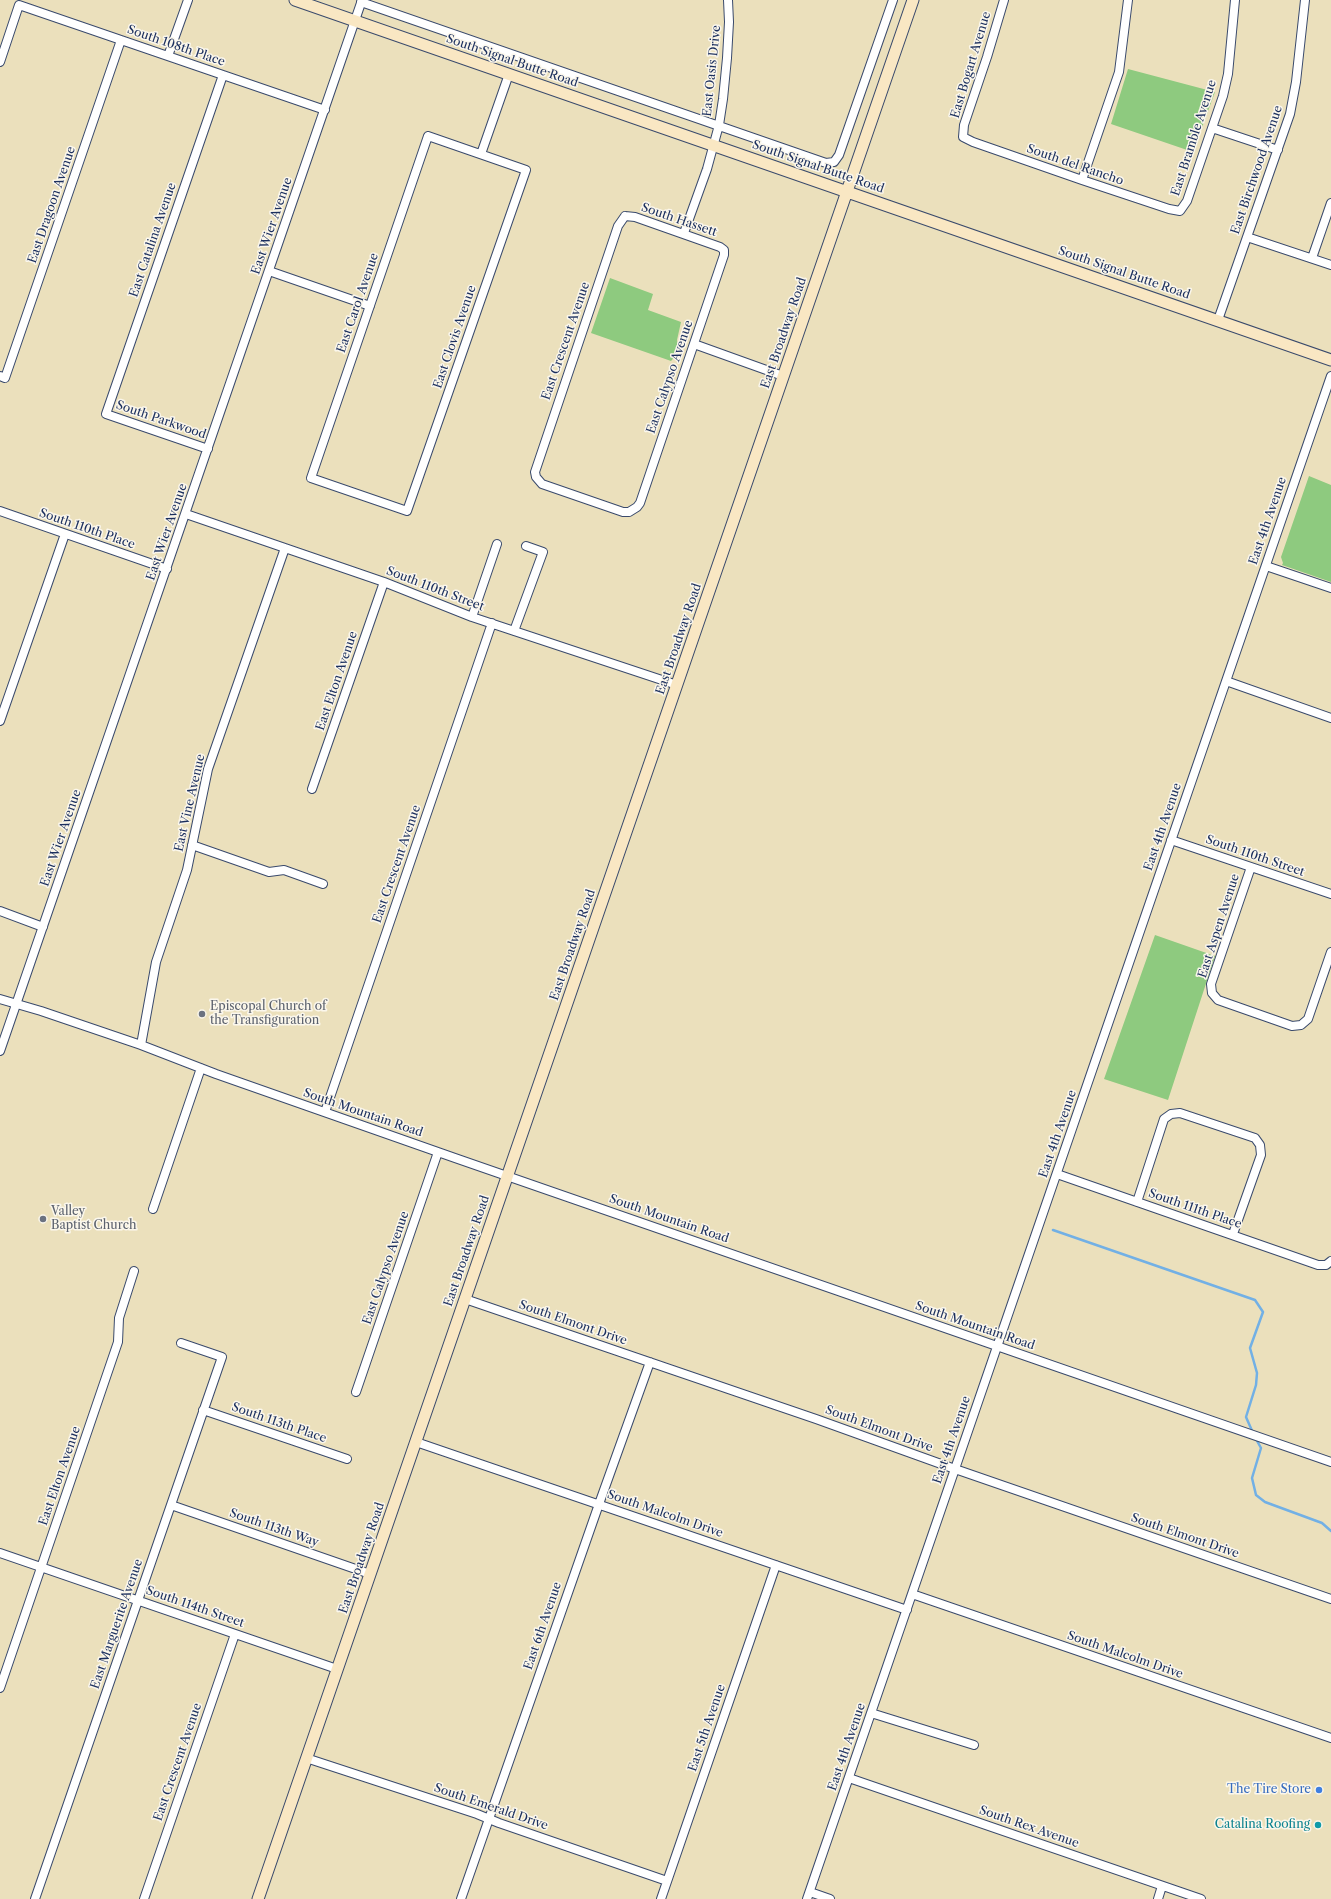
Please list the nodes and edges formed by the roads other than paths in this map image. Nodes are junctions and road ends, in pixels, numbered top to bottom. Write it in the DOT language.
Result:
graph roads {
  1 [pos="188,0"];
  2 [pos="295,0"];
  3 [pos="728,0"];
  4 [pos="893,0"];
  5 [pos="913,0"];
  6 [pos="1004,0"];
  7 [pos="1128,0"];
  8 [pos="1235,0"];
  9 [pos="1305,0"];
  10 [pos="362,1"];
  11 [pos="356,20"];
  12 [pos="121,40"];
  13 [pos="168,56"];
  14 [pos="0,62"];
  15 [pos="509,74"];
  16 [pos="223,75"];
  17 [pos="325,110"];
  18 [pos="719,125"];
  19 [pos="1212,128"];
  20 [pos="963,137"];
  21 [pos="713,144"];
  22 [pos="1278,150"];
  23 [pos="481,154"];
  24 [pos="1082,180"];
  25 [pos="847,191"];
  26 [pos="1331,204"];
  27 [pos="1180,211"];
  28 [pos="625,216"];
  29 [pos="684,234"];
  30 [pos="1247,237"];
  31 [pos="724,250"];
  32 [pos="1312,258"];
  33 [pos="1331,265"];
  34 [pos="269,271"];
  35 [pos="370,306"];
  36 [pos="1218,320"];
  37 [pos="694,344"];
  38 [pos="1331,360"];
  39 [pos="783,376"];
  40 [pos="1331,376"];
  41 [pos="3,377"];
  42 [pos="106,414"];
  43 [pos="208,449"];
  44 [pos="311,478"];
  45 [pos="0,511"];
  46 [pos="634,511"];
  47 [pos="186,514"];
  48 [pos="65,534"];
  49 [pos="497,544"];
  50 [pos="526,546"];
  51 [pos="285,548"];
  52 [pos="1266,566"];
  53 [pos="167,569"];
  54 [pos="384,582"];
  55 [pos="1331,588"];
  56 [pos="472,617"];
  57 [pos="492,623"];
  58 [pos="514,631"];
  59 [pos="1226,681"];
  60 [pos="676,685"];
  61 [pos="1331,718"];
  62 [pos="0,721"];
  63 [pos="312,789"];
  64 [pos="1171,840"];
  65 [pos="192,845"];
  66 [pos="1251,867"];
  67 [pos="323,884"];
  68 [pos="1331,894"];
  69 [pos="0,912"];
  70 [pos="43,927"];
  71 [pos="1331,952"];
  72 [pos="0,999"];
  73 [pos="16,1005"];
  74 [pos="141,1045"];
  75 [pos="0,1051"];
  76 [pos="201,1068"];
  77 [pos="325,1112"];
  78 [pos="438,1152"];
  79 [pos="1057,1174"];
  80 [pos="507,1176"];
  81 [pos="1136,1202"];
  82 [pos="153,1209"];
  83 [pos="1233,1234"];
  84 [pos="1328,1263"];
  85 [pos="134,1271"];
  86 [pos="465,1299"];
  87 [pos="181,1343"];
  88 [pos="997,1346"];
  89 [pos="650,1362"];
  90 [pos="356,1392"];
  91 [pos="204,1410"];
  92 [pos="416,1442"];
  93 [pos="347,1459"];
  94 [pos="1331,1462"];
  95 [pos="955,1469"];
  96 [pos="598,1504"];
  97 [pos="170,1505"];
  98 [pos="0,1553"];
  99 [pos="776,1565"];
  100 [pos="41,1567"];
  101 [pos="370,1574"];
  102 [pos="912,1594"];
  103 [pos="1331,1599"];
  104 [pos="138,1600"];
  105 [pos="907,1610"];
  106 [pos="235,1634"];
  107 [pos="337,1669"];
  108 [pos="0,1688"];
  109 [pos="871,1713"];
  110 [pos="1331,1738"];
  111 [pos="974,1745"];
  112 [pos="306,1758"];
  113 [pos="849,1778"];
  114 [pos="488,1818"];
  115 [pos="667,1881"];
  116 [pos="1162,1886"];
  117 [pos="808,1896"];
  118 [pos="35,1899"];
  119 [pos="144,1899"];
  120 [pos="258,1899"];
  121 [pos="461,1899"];
  122 [pos="661,1899"];
  123 [pos="830,1899"];
  124 [pos="1158,1899"];
  125 [pos="1201,1899"];
  1 -- 13 [label="street"];
  2 -- 11 [label="main road, South Signal Butte Road"];
  3 -- 18 [label="street, East Oasis Drive"];
  4 -- 18 [label="street, South Signal Butte Road"];
  5 -- 25 [label="main road, East Broadway Road"];
  6 -- 20 [label="street, East Bogart Avenue"];
  7 -- 24 [label="street"];
  8 -- 19 [label="street, East Bramble Avenue"];
  9 -- 22 [label="street, East Birchwood Avenue"];
  10 -- 11 [label="street, East Wier Avenue"];
  10 -- 18 [label="street, South Signal Butte Road"];
  11 -- 15 [label="main road, South Signal Butte Road"];
  11 -- 17 [label="street, East Wier Avenue"];
  12 -- 13 [label="street, South 108th Place"];
  12 -- 14 [label="street, South 108th Place"];
  12 -- 41 [label="street, East Dragoon Avenue"];
  13 -- 16 [label="street, South 108th Place"];
  15 -- 21 [label="main road, South Signal Butte Road"];
  15 -- 23 [label="street"];
  16 -- 17 [label="street, South 108th Place"];
  16 -- 42 [label="street, East Catalina Avenue"];
  17 -- 34 [label="street, East Wier Avenue"];
  18 -- 21 [label="street, East Oasis Drive"];
  19 -- 22 [label="street"];
  19 -- 27 [label="street, East Bramble Avenue"];
  20 -- 24 [label="street, South del Rancho"];
  21 -- 25 [label="main road, South Signal Butte Road"];
  21 -- 29 [label="street"];
  22 -- 30 [label="street, East Birchwood Avenue"];
  23 -- 35 [label="street, East Carol Avenue"];
  23 -- 44 [label="street, East Clovis Avenue"];
  24 -- 27 [label="street, South del Rancho"];
  25 -- 36 [label="main road, South Signal Butte Road"];
  25 -- 39 [label="main road, East Broadway Road"];
  26 -- 32 [label="street"];
  28 -- 29 [label="street, South Hassett"];
  28 -- 46 [label="street, East Crescent Avenue"];
  29 -- 31 [label="street, South Hassett"];
  30 -- 32 [label="street"];
  30 -- 36 [label="street, East Birchwood Avenue"];
  31 -- 37 [label="street, East Calypso Avenue"];
  32 -- 33 [label="street"];
  34 -- 35 [label="street"];
  34 -- 43 [label="street, East Wier Avenue"];
  35 -- 44 [label="street, East Carol Avenue"];
  36 -- 38 [label="main road, South Signal Butte Road"];
  37 -- 39 [label="street"];
  37 -- 46 [label="street, East Calypso Avenue"];
  39 -- 60 [label="main road, East Broadway Road"];
  40 -- 52 [label="street, East 4th Avenue"];
  42 -- 43 [label="street, South Parkwood"];
  43 -- 47 [label="street, East Wier Avenue"];
  45 -- 48 [label="street, South 110th Place"];
  47 -- 51 [label="street, South 110th Street"];
  47 -- 53 [label="street, East Wier Avenue"];
  48 -- 53 [label="street, South 110th Place"];
  48 -- 62 [label="street"];
  49 -- 56 [label="street"];
  50 -- 58 [label="street"];
  51 -- 54 [label="street, South 110th Street"];
  51 -- 65 [label="street, East Vine Avenue"];
  52 -- 55 [label="street"];
  52 -- 59 [label="street, East 4th Avenue"];
  53 -- 70 [label="street, East Wier Avenue"];
  54 -- 56 [label="street, South 110th Street"];
  54 -- 63 [label="street, East Elton Avenue"];
  56 -- 57 [label="street, South 110th Street"];
  57 -- 58 [label="street, South 110th Street"];
  57 -- 77 [label="street, East Crescent Avenue"];
  58 -- 60 [label="street, South 110th Street"];
  59 -- 61 [label="street"];
  59 -- 64 [label="street, East 4th Avenue"];
  60 -- 80 [label="main road, East Broadway Road"];
  64 -- 66 [label="street, South 110th Street"];
  64 -- 79 [label="street, East 4th Avenue"];
  65 -- 67 [label="street"];
  65 -- 74 [label="street, East Vine Avenue"];
  66 -- 68 [label="street, South 110th Street"];
  66 -- 71 [label="street, East Aspen Avenue"];
  69 -- 70 [label="street"];
  70 -- 73 [label="street, East Wier Avenue"];
  72 -- 73 [label="street, South Mountain Road"];
  73 -- 74 [label="street, South Mountain Road"];
  73 -- 75 [label="street, East Wier Avenue"];
  74 -- 76 [label="street, South Mountain Road"];
  76 -- 77 [label="street, South Mountain Road"];
  76 -- 82 [label="street"];
  77 -- 78 [label="street, South Mountain Road"];
  78 -- 80 [label="street, South Mountain Road"];
  78 -- 90 [label="street, East Calypso Avenue"];
  79 -- 81 [label="street, South 111th Place"];
  79 -- 88 [label="street, East 4th Avenue"];
  80 -- 86 [label="main road, East Broadway Road"];
  80 -- 88 [label="street, South Mountain Road"];
  81 -- 83 [label="street, South 111th Place"];
  81 -- 83 [label="street"];
  83 -- 84 [label="street, South 111th Place"];
  85 -- 100 [label="street, East Elton Avenue"];
  86 -- 89 [label="street, South Elmont Drive"];
  86 -- 92 [label="main road, East Broadway Road"];
  87 -- 91 [label="street, East Marguerite Avenue"];
  88 -- 94 [label="street, South Mountain Road"];
  88 -- 95 [label="street, East 4th Avenue"];
  89 -- 95 [label="street, South Elmont Drive"];
  89 -- 96 [label="street, East 6th Avenue"];
  91 -- 93 [label="street, South 113th Place"];
  91 -- 97 [label="street, East Marguerite Avenue"];
  92 -- 96 [label="street, South Malcolm Drive"];
  92 -- 101 [label="main road, East Broadway Road"];
  95 -- 102 [label="street, East 4th Avenue"];
  95 -- 103 [label="street, South Elmont Drive"];
  96 -- 99 [label="street, South Malcolm Drive"];
  96 -- 114 [label="street, East 6th Avenue"];
  97 -- 101 [label="street, South 113th Way"];
  97 -- 104 [label="street, East Marguerite Avenue"];
  98 -- 100 [label="street, South 114th Street"];
  99 -- 105 [label="street, South Malcolm Drive"];
  99 -- 115 [label="street, East 5th Avenue"];
  100 -- 104 [label="street, South 114th Street"];
  100 -- 108 [label="street, East Elton Avenue"];
  101 -- 107 [label="main road, East Broadway Road"];
  102 -- 105 [label="street, East 4th Avenue"];
  102 -- 110 [label="street, South Malcolm Drive"];
  104 -- 106 [label="street, South 114th Street"];
  104 -- 118 [label="street, East Marguerite Avenue"];
  105 -- 109 [label="street, East 4th Avenue"];
  106 -- 107 [label="street, South 114th Street"];
  106 -- 119 [label="street, East Crescent Avenue"];
  107 -- 112 [label="main road, East Broadway Road"];
  109 -- 111 [label="street"];
  109 -- 113 [label="street, East 4th Avenue"];
  112 -- 114 [label="street, South Emerald Drive"];
  112 -- 120 [label="main road, East Broadway Road"];
  113 -- 116 [label="street, South Rex Avenue"];
  113 -- 117 [label="street, East 4th Avenue"];
  114 -- 115 [label="street, South Emerald Drive"];
  114 -- 121 [label="street, East 6th Avenue"];
  115 -- 122 [label="street, East 5th Avenue"];
  116 -- 124 [label="street"];
  116 -- 125 [label="street, South Rex Avenue"];
  117 -- 123 [label="street"];
}
